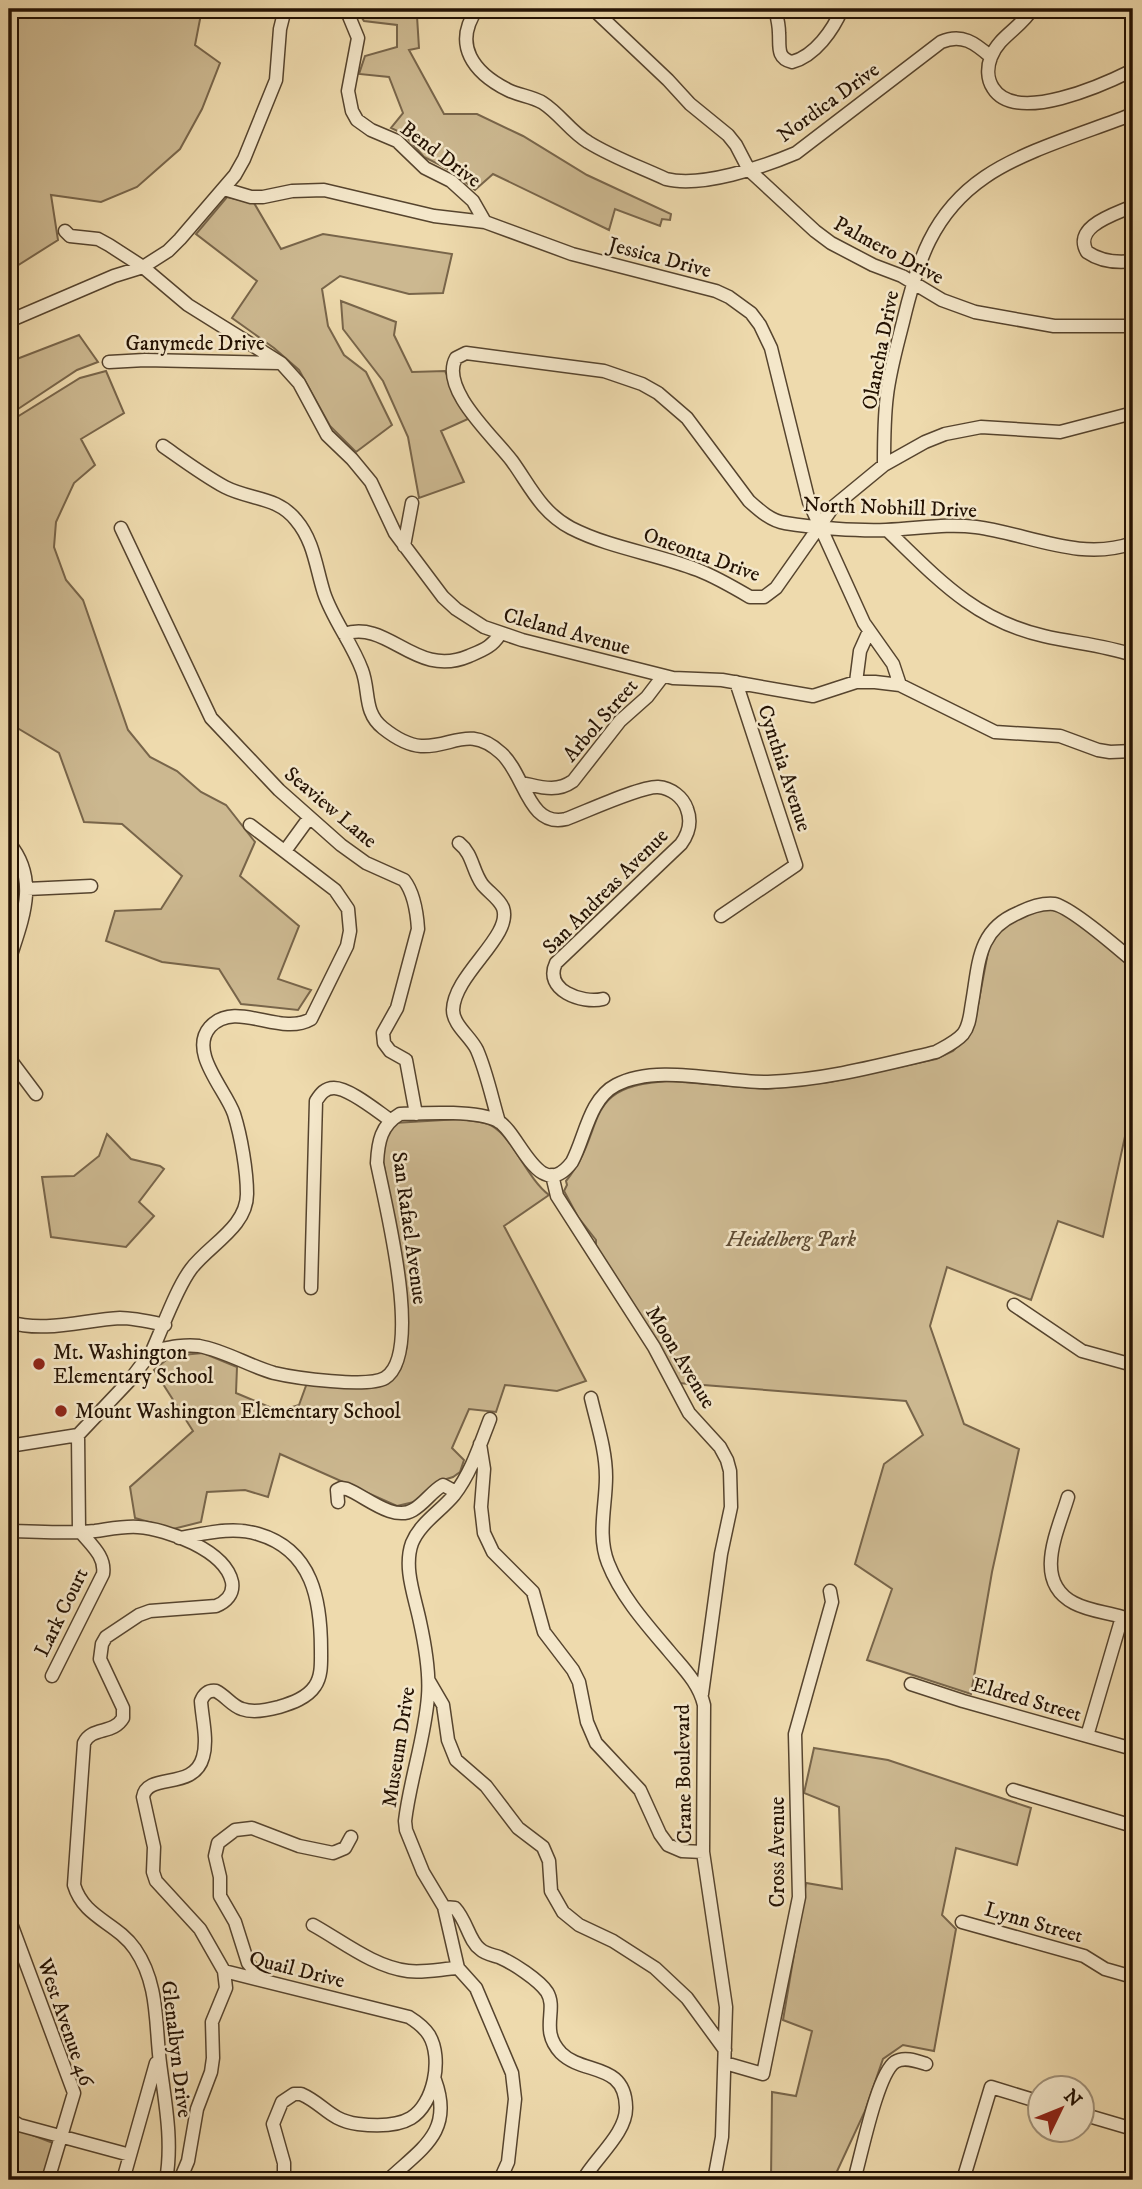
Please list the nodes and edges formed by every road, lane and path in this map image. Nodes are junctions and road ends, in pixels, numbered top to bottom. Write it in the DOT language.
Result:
graph roads {
  1 [pos="285,9"];
  2 [pos="346,9"];
  3 [pos="477,9"];
  4 [pos="593,9"];
  5 [pos="775,9"];
  6 [pos="842,9"];
  7 [pos="1032,9"];
  8 [pos="991,57"];
  9 [pos="1133,70"];
  10 [pos="1133,114"];
  11 [pos="748,169"];
  12 [pos="223,189"];
  13 [pos="1133,206"];
  14 [pos="485,222"];
  15 [pos="65,231"];
  16 [pos="1133,261"];
  17 [pos="143,267"];
  18 [pos="913,283"];
  19 [pos="9,321"];
  20 [pos="1133,326"];
  21 [pos="456,358"];
  22 [pos="109,362"];
  23 [pos="281,363"];
  24 [pos="1133,413"];
  25 [pos="163,446"];
  26 [pos="884,465"];
  27 [pos="412,503"];
  28 [pos="820,526"];
  29 [pos="121,528"];
  30 [pos="887,530"];
  31 [pos="1133,543"];
  32 [pos="404,546"];
  33 [pos="869,631"];
  34 [pos="344,634"];
  35 [pos="500,634"];
  36 [pos="1133,655"];
  37 [pos="663,676"];
  38 [pos="736,682"];
  39 [pos="856,682"];
  40 [pos="900,685"];
  41 [pos="1133,751"];
  42 [pos="522,783"];
  43 [pos="309,818"];
  44 [pos="250,825"];
  45 [pos="9,843"];
  46 [pos="459,843"];
  47 [pos="285,851"];
  48 [pos="91,886"];
  49 [pos="27,889"];
  50 [pos="721,916"];
  51 [pos="9,961"];
  52 [pos="1133,961"];
  53 [pos="603,999"];
  54 [pos="9,1058"];
  55 [pos="36,1094"];
  56 [pos="416,1114"];
  57 [pos="390,1120"];
  58 [pos="499,1122"];
  59 [pos="552,1175"];
  60 [pos="311,1288"];
  61 [pos="1014,1305"];
  62 [pos="9,1322"];
  63 [pos="165,1325"];
  64 [pos="152,1351"];
  65 [pos="1133,1365"];
  66 [pos="591,1398"];
  67 [pos="490,1419"];
  68 [pos="78,1436"];
  69 [pos="480,1444"];
  70 [pos="9,1446"];
  71 [pos="456,1492"];
  72 [pos="1068,1497"];
  73 [pos="338,1502"];
  74 [pos="9,1531"];
  75 [pos="79,1531"];
  76 [pos="179,1538"];
  77 [pos="830,1591"];
  78 [pos="1128,1618"];
  79 [pos="52,1676"];
  80 [pos="428,1680"];
  81 [pos="911,1684"];
  82 [pos="702,1695"];
  83 [pos="1087,1735"];
  84 [pos="1133,1749"];
  85 [pos="1013,1790"];
  86 [pos="1133,1826"];
  87 [pos="351,1837"];
  88 [pos="703,1852"];
  89 [pos="444,1907"];
  90 [pos="9,1918"];
  91 [pos="962,1922"];
  92 [pos="313,1925"];
  93 [pos="458,1968"];
  94 [pos="224,1971"];
  95 [pos="1133,1976"];
  96 [pos="262,1980"];
  97 [pos="158,2048"];
  98 [pos="725,2057"];
  99 [pos="926,2064"];
  100 [pos="434,2072"];
  101 [pos="1026,2098"];
  102 [pos="1096,2118"];
  103 [pos="9,2119"];
  104 [pos="1133,2129"];
  105 [pos="61,2136"];
  106 [pos="130,2155"];
  107 [pos="47,2179"];
  108 [pos="123,2180"];
  109 [pos="166,2180"];
  110 [pos="180,2180"];
  111 [pos="284,2180"];
  112 [pos="388,2180"];
  113 [pos="500,2180"];
  114 [pos="583,2180"];
  115 [pos="714,2180"];
  116 [pos="854,2180"];
  117 [pos="963,2180"];
  1 -- 12 [label="street"];
  2 -- 14 [label="street, Bend Drive"];
  3 -- 11 [label="street, Nordica Drive"];
  4 -- 11 [label="street, Palmero Drive"];
  5 -- 6 [label="street"];
  7 -- 8 [label="street"];
  8 -- 9 [label="street"];
  8 -- 11 [label="street, Nordica Drive"];
  10 -- 18 [label="street, Olancha Drive"];
  11 -- 18 [label="street, Palmero Drive"];
  12 -- 14 [label="street, Jessica Drive"];
  12 -- 17 [label="street"];
  13 -- 16 [label="street"];
  14 -- 28 [label="street, Jessica Drive"];
  15 -- 17 [label="street, Cleland Avenue"];
  17 -- 19 [label="street"];
  17 -- 23 [label="street, Cleland Avenue"];
  18 -- 20 [label="street, Palmero Drive"];
  18 -- 26 [label="street, Olancha Drive"];
  21 -- 28 [label="street, North Nobhill Drive"];
  21 -- 28 [label="street, Oneonta Drive"];
  22 -- 23 [label="street, Ganymede Drive"];
  23 -- 32 [label="street, Cleland Avenue"];
  24 -- 26 [label="street, Oneonta Drive"];
  25 -- 34 [label="street, San Andreas Avenue"];
  26 -- 28 [label="street, Oneonta Drive"];
  27 -- 32 [label="street"];
  28 -- 30 [label="street, North Nobhill Drive"];
  28 -- 33 [label="street, Jessica Drive"];
  29 -- 43 [label="street, Seaview Lane"];
  30 -- 31 [label="street, North Nobhill Drive"];
  30 -- 36 [label="street"];
  32 -- 35 [label="street, Cleland Avenue"];
  33 -- 39 [label="street"];
  33 -- 40 [label="street, Jessica Drive"];
  34 -- 35 [label="street"];
  34 -- 42 [label="street, San Andreas Avenue"];
  35 -- 37 [label="street, Cleland Avenue"];
  37 -- 38 [label="street, Cleland Avenue"];
  37 -- 42 [label="street, Arbol Street"];
  38 -- 39 [label="street, Cleland Avenue"];
  38 -- 50 [label="street, Cynthia Avenue"];
  39 -- 40 [label="street, Cleland Avenue"];
  40 -- 41 [label="street, Cleland Avenue"];
  42 -- 53 [label="street, San Andreas Avenue"];
  43 -- 47 [label="street"];
  43 -- 56 [label="street, Seaview Lane"];
  44 -- 47 [label="street"];
  45 -- 49 [label="street"];
  46 -- 58 [label="street"];
  47 -- 63 [label="street"];
  48 -- 49 [label="street"];
  49 -- 51 [label="street"];
  52 -- 59 [label="street"];
  54 -- 55 [label="street"];
  56 -- 57 [label="street"];
  56 -- 58 [label="street"];
  57 -- 60 [label="street"];
  57 -- 64 [label="street, San Rafael Avenue"];
  58 -- 59 [label="street"];
  59 -- 82 [label="street, Moon Avenue"];
  61 -- 65 [label="street"];
  62 -- 63 [label="street"];
  63 -- 64 [label="street"];
  64 -- 68 [label="street"];
  66 -- 82 [label="street, Crane Boulevard"];
  67 -- 69 [label="street, Museum Drive"];
  68 -- 70 [label="street"];
  68 -- 75 [label="street"];
  69 -- 71 [label="street, Museum Drive"];
  69 -- 88 [label="street"];
  71 -- 73 [label="street"];
  71 -- 80 [label="street, Museum Drive"];
  72 -- 78 [label="street"];
  74 -- 75 [label="street, Glenalbyn Drive"];
  75 -- 76 [label="street, Glenalbyn Drive"];
  75 -- 79 [label="street, Lark Court"];
  76 -- 94 [label="street, Quail Drive"];
  76 -- 97 [label="street, Glenalbyn Drive"];
  77 -- 98 [label="street, Cross Avenue"];
  78 -- 83 [label="street"];
  80 -- 89 [label="street, Museum Drive"];
  80 -- 98 [label="street"];
  81 -- 83 [label="street, Eldred Street"];
  82 -- 88 [label="street, Crane Boulevard"];
  83 -- 84 [label="street, Eldred Street"];
  85 -- 86 [label="street"];
  87 -- 96 [label="street"];
  88 -- 98 [label="street, Crane Boulevard"];
  89 -- 93 [label="street, Museum Drive"];
  89 -- 114 [label="street"];
  90 -- 105 [label="street, West Avenue 46"];
  91 -- 95 [label="street, Lynn Street"];
  92 -- 93 [label="street"];
  93 -- 113 [label="street, Museum Drive"];
  94 -- 96 [label="street, Quail Drive"];
  94 -- 110 [label="street"];
  96 -- 100 [label="street, Quail Drive"];
  97 -- 106 [label="street"];
  97 -- 109 [label="street, Glenalbyn Drive"];
  98 -- 115 [label="street, Crane Boulevard"];
  99 -- 116 [label="street"];
  100 -- 111 [label="street, Quail Drive"];
  100 -- 112 [label="street"];
  101 -- 117 [label="street"];
  102 -- 104 [label="street"];
  103 -- 105 [label="street"];
  105 -- 106 [label="street"];
  105 -- 107 [label="street, West Avenue 46"];
  106 -- 108 [label="street"];
}
